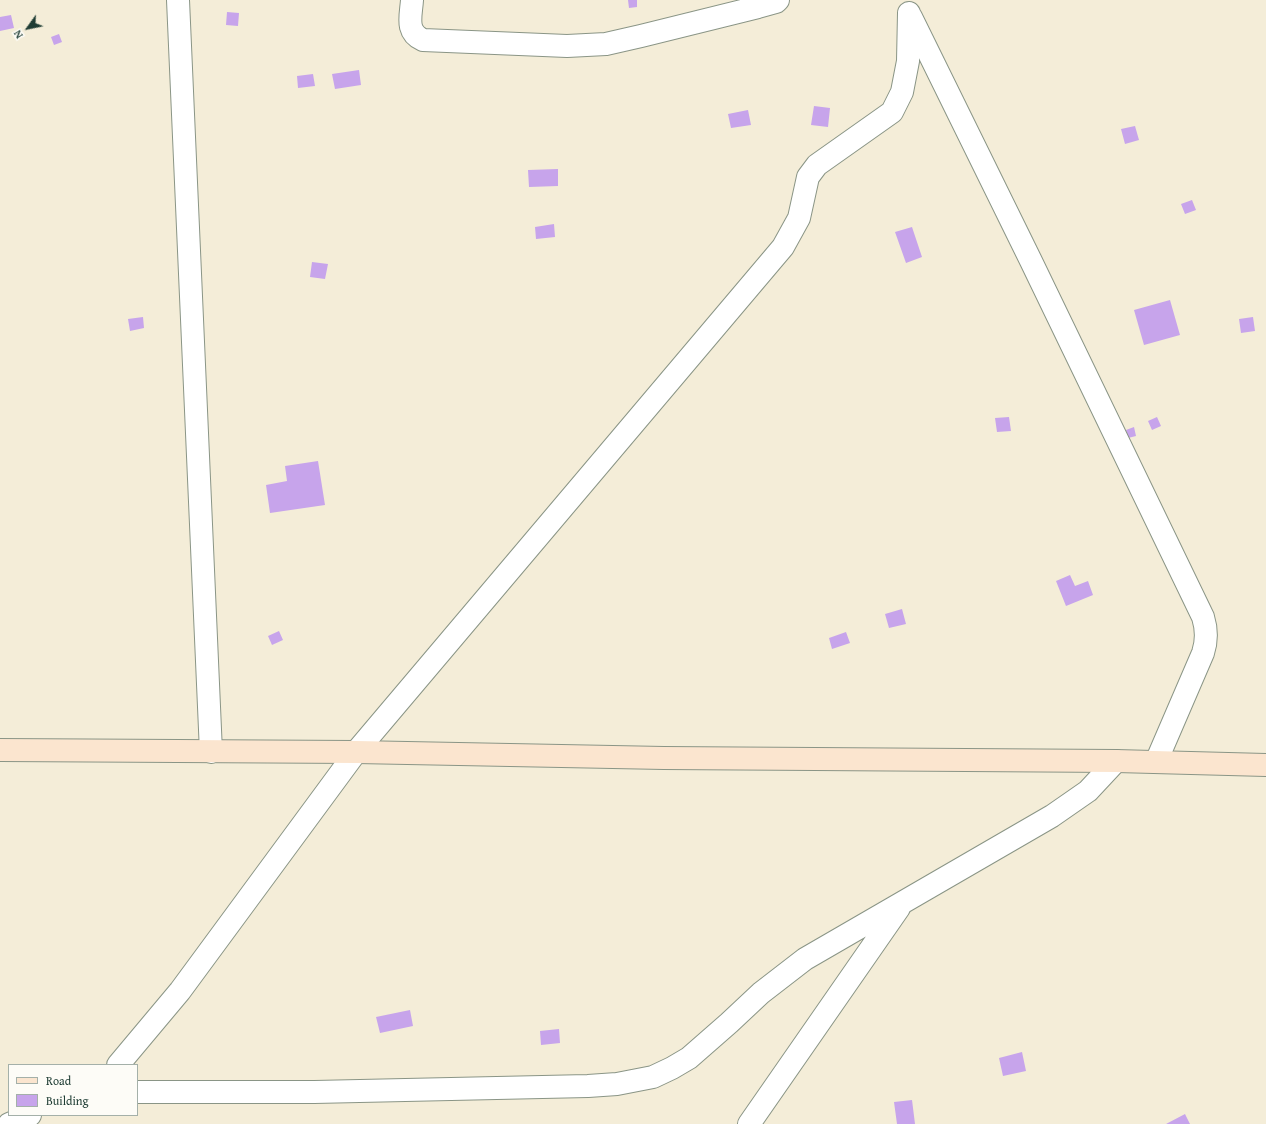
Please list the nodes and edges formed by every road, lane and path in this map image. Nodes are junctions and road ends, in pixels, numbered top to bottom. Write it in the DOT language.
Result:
graph roads {
  1 [pos="178,0"];
  2 [pos="412,0"];
  3 [pos="778,0"];
  4 [pos="905,6"];
  5 [pos="0,750"];
  6 [pos="211,752"];
  7 [pos="356,752"];
  8 [pos="1116,761"];
  9 [pos="1156,762"];
  10 [pos="1266,765"];
  11 [pos="902,904"];
  12 [pos="119,1064"];
  13 [pos="138,1092"];
  14 [pos="28,1116"];
  15 [pos="9,1124"];
  16 [pos="749,1124"];
  1 -- 6 [label="street"];
  2 -- 3 [label="street"];
  4 -- 7 [label="street"];
  4 -- 9 [label="street"];
  5 -- 6 [label="street"];
  6 -- 7 [label="street"];
  7 -- 8 [label="street"];
  7 -- 12 [label="street"];
  8 -- 9 [label="street"];
  8 -- 11 [label="street"];
  9 -- 10 [label="street"];
  11 -- 13 [label="street"];
  11 -- 16 [label="street"];
  14 -- 15 [label="street"];
}
